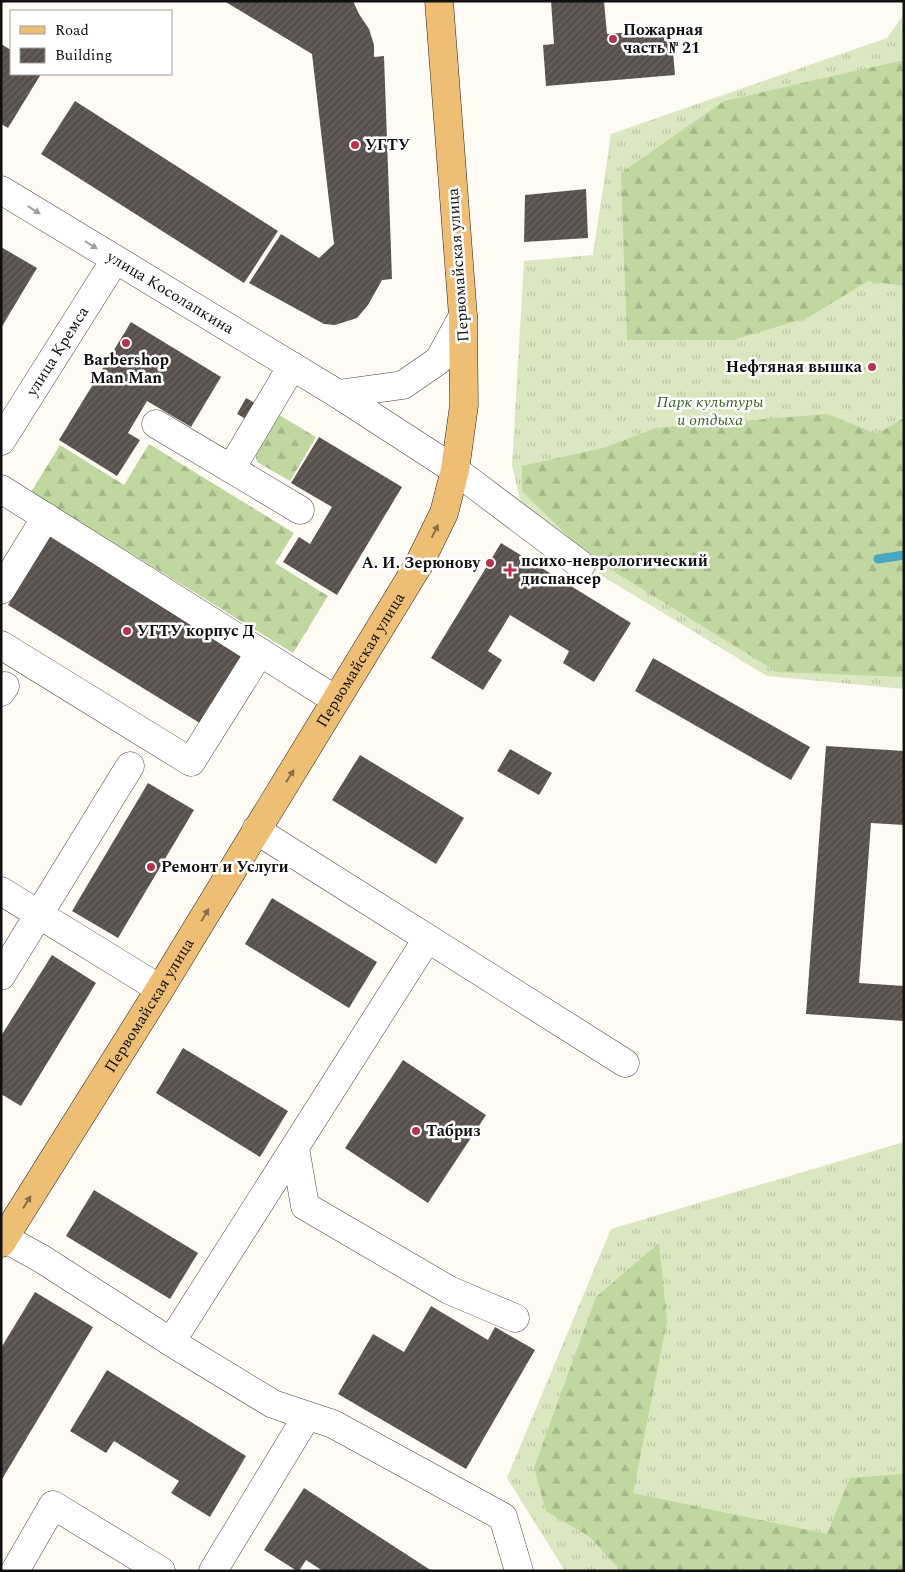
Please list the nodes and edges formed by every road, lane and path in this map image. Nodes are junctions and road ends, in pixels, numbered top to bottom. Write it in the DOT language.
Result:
graph roads {
  1 [pos="439,1"];
  2 [pos="1,190"];
  3 [pos="115,260"];
  4 [pos="463,316"];
  5 [pos="292,366"];
  6 [pos="338,394"];
  7 [pos="156,424"];
  8 [pos="1,442"];
  9 [pos="231,469"];
  10 [pos="455,470"];
  11 [pos="1,489"];
  12 [pos="300,510"];
  13 [pos="46,517"];
  14 [pos="581,565"];
  15 [pos="1,590"];
  16 [pos="1,645"];
  17 [pos="260,652"];
  18 [pos="336,700"];
  19 [pos="130,766"];
  20 [pos="256,830"];
  21 [pos="1,891"];
  22 [pos="39,914"];
  23 [pos="427,939"];
  24 [pos="1,976"];
  25 [pos="160,989"];
  26 [pos="625,1063"];
  27 [pos="295,1148"];
  28 [pos="3,1240"];
  29 [pos="515,1318"];
  30 [pos="171,1342"];
  31 [pos="307,1416"];
  32 [pos="15,1571"];
  33 [pos="161,1571"];
  34 [pos="213,1571"];
  35 [pos="519,1571"];
  1 -- 4 [label="main road, Первомайская улица"];
  2 -- 3 [label="street, улица Косолапкина, one-way"];
  3 -- 5 [label="street, улица Косолапкина"];
  3 -- 8 [label="street, улица Кремса"];
  4 -- 6 [label="street"];
  4 -- 10 [label="main road, Первомайская улица"];
  5 -- 6 [label="street, улица Косолапкина"];
  5 -- 9 [label="street"];
  6 -- 10 [label="street, улица Косолапкина"];
  7 -- 9 [label="street"];
  9 -- 12 [label="street"];
  10 -- 14 [label="street, улица Косолапкина"];
  18 -- 10 [label="main road, Первомайская улица, one-way"];
  11 -- 13 [label="street"];
  13 -- 15 [label="street"];
  13 -- 17 [label="street"];
  16 -- 17 [label="street"];
  17 -- 18 [label="street"];
  20 -- 18 [label="main road, Первомайская улица, one-way"];
  19 -- 22 [label="street"];
  20 -- 23 [label="street"];
  25 -- 20 [label="main road, Первомайская улица, one-way"];
  21 -- 22 [label="street"];
  22 -- 24 [label="street"];
  22 -- 25 [label="street"];
  23 -- 26 [label="street"];
  23 -- 27 [label="street"];
  28 -- 25 [label="main road, Первомайская улица, one-way"];
  27 -- 29 [label="street"];
  27 -- 30 [label="street"];
  28 -- 30 [label="street"];
  30 -- 31 [label="street"];
  31 -- 34 [label="street"];
  31 -- 35 [label="street"];
  32 -- 33 [label="street"];
}
